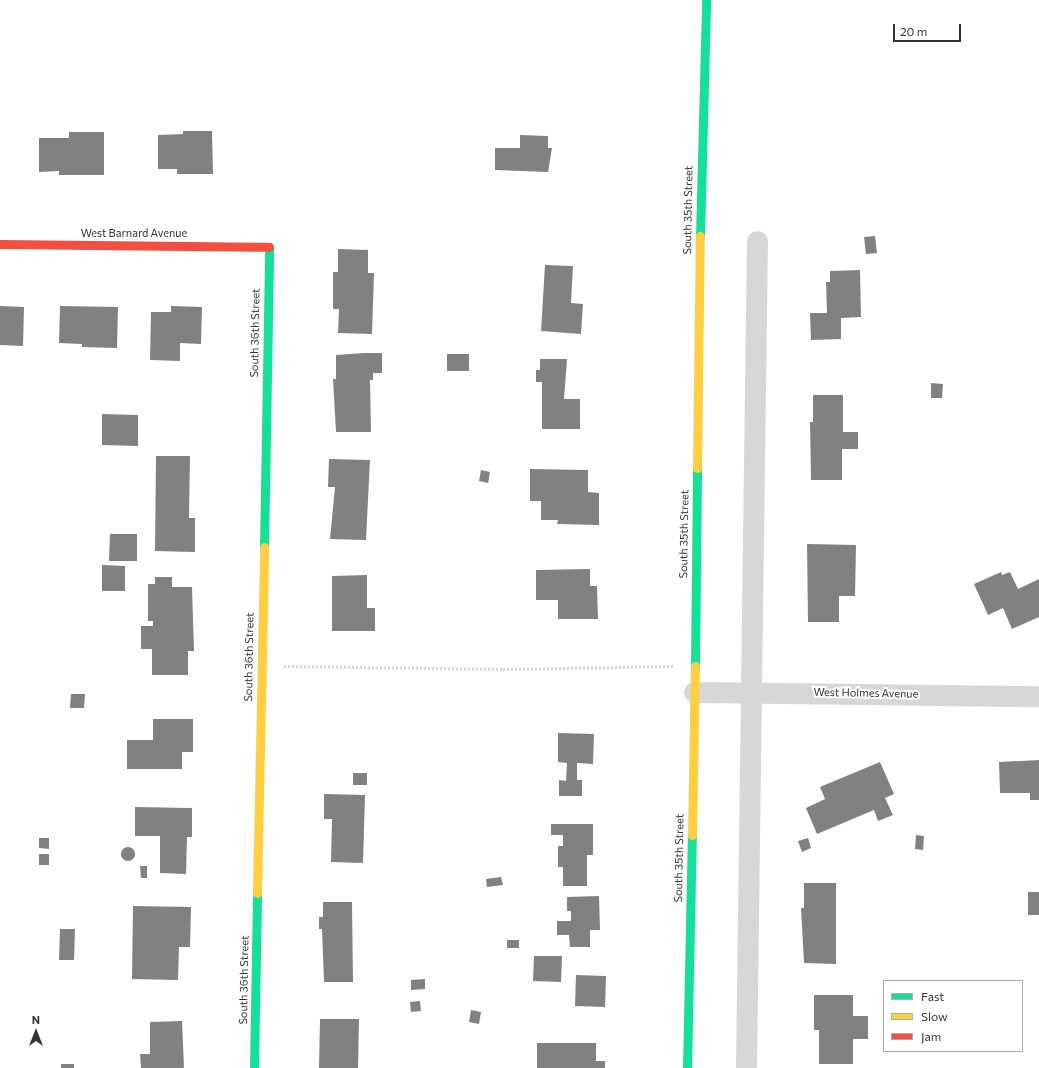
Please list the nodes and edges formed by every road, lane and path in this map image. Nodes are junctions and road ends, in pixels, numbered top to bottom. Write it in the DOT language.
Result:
graph roads {
  1 [pos="706,0"];
  2 [pos="757,241"];
  3 [pos="0,244"];
  4 [pos="269,246"];
  5 [pos="261,666"];
  6 [pos="680,666"];
  7 [pos="694,692"];
  8 [pos="752,692"];
  9 [pos="1039,696"];
  10 [pos="254,1068"];
  11 [pos="687,1068"];
  12 [pos="746,1068"];
  1 -- 7 [label="street, South 35th Street"];
  2 -- 8 [label="street"];
  3 -- 4 [label="street, West Barnard Avenue"];
  4 -- 5 [label="street, South 36th Street"];
  5 -- 6 [label="path"];
  5 -- 10 [label="street, South 36th Street"];
  7 -- 8 [label="street, West Holmes Avenue"];
  7 -- 11 [label="street, South 35th Street"];
  8 -- 9 [label="street, West Holmes Avenue"];
  8 -- 12 [label="street"];
}
